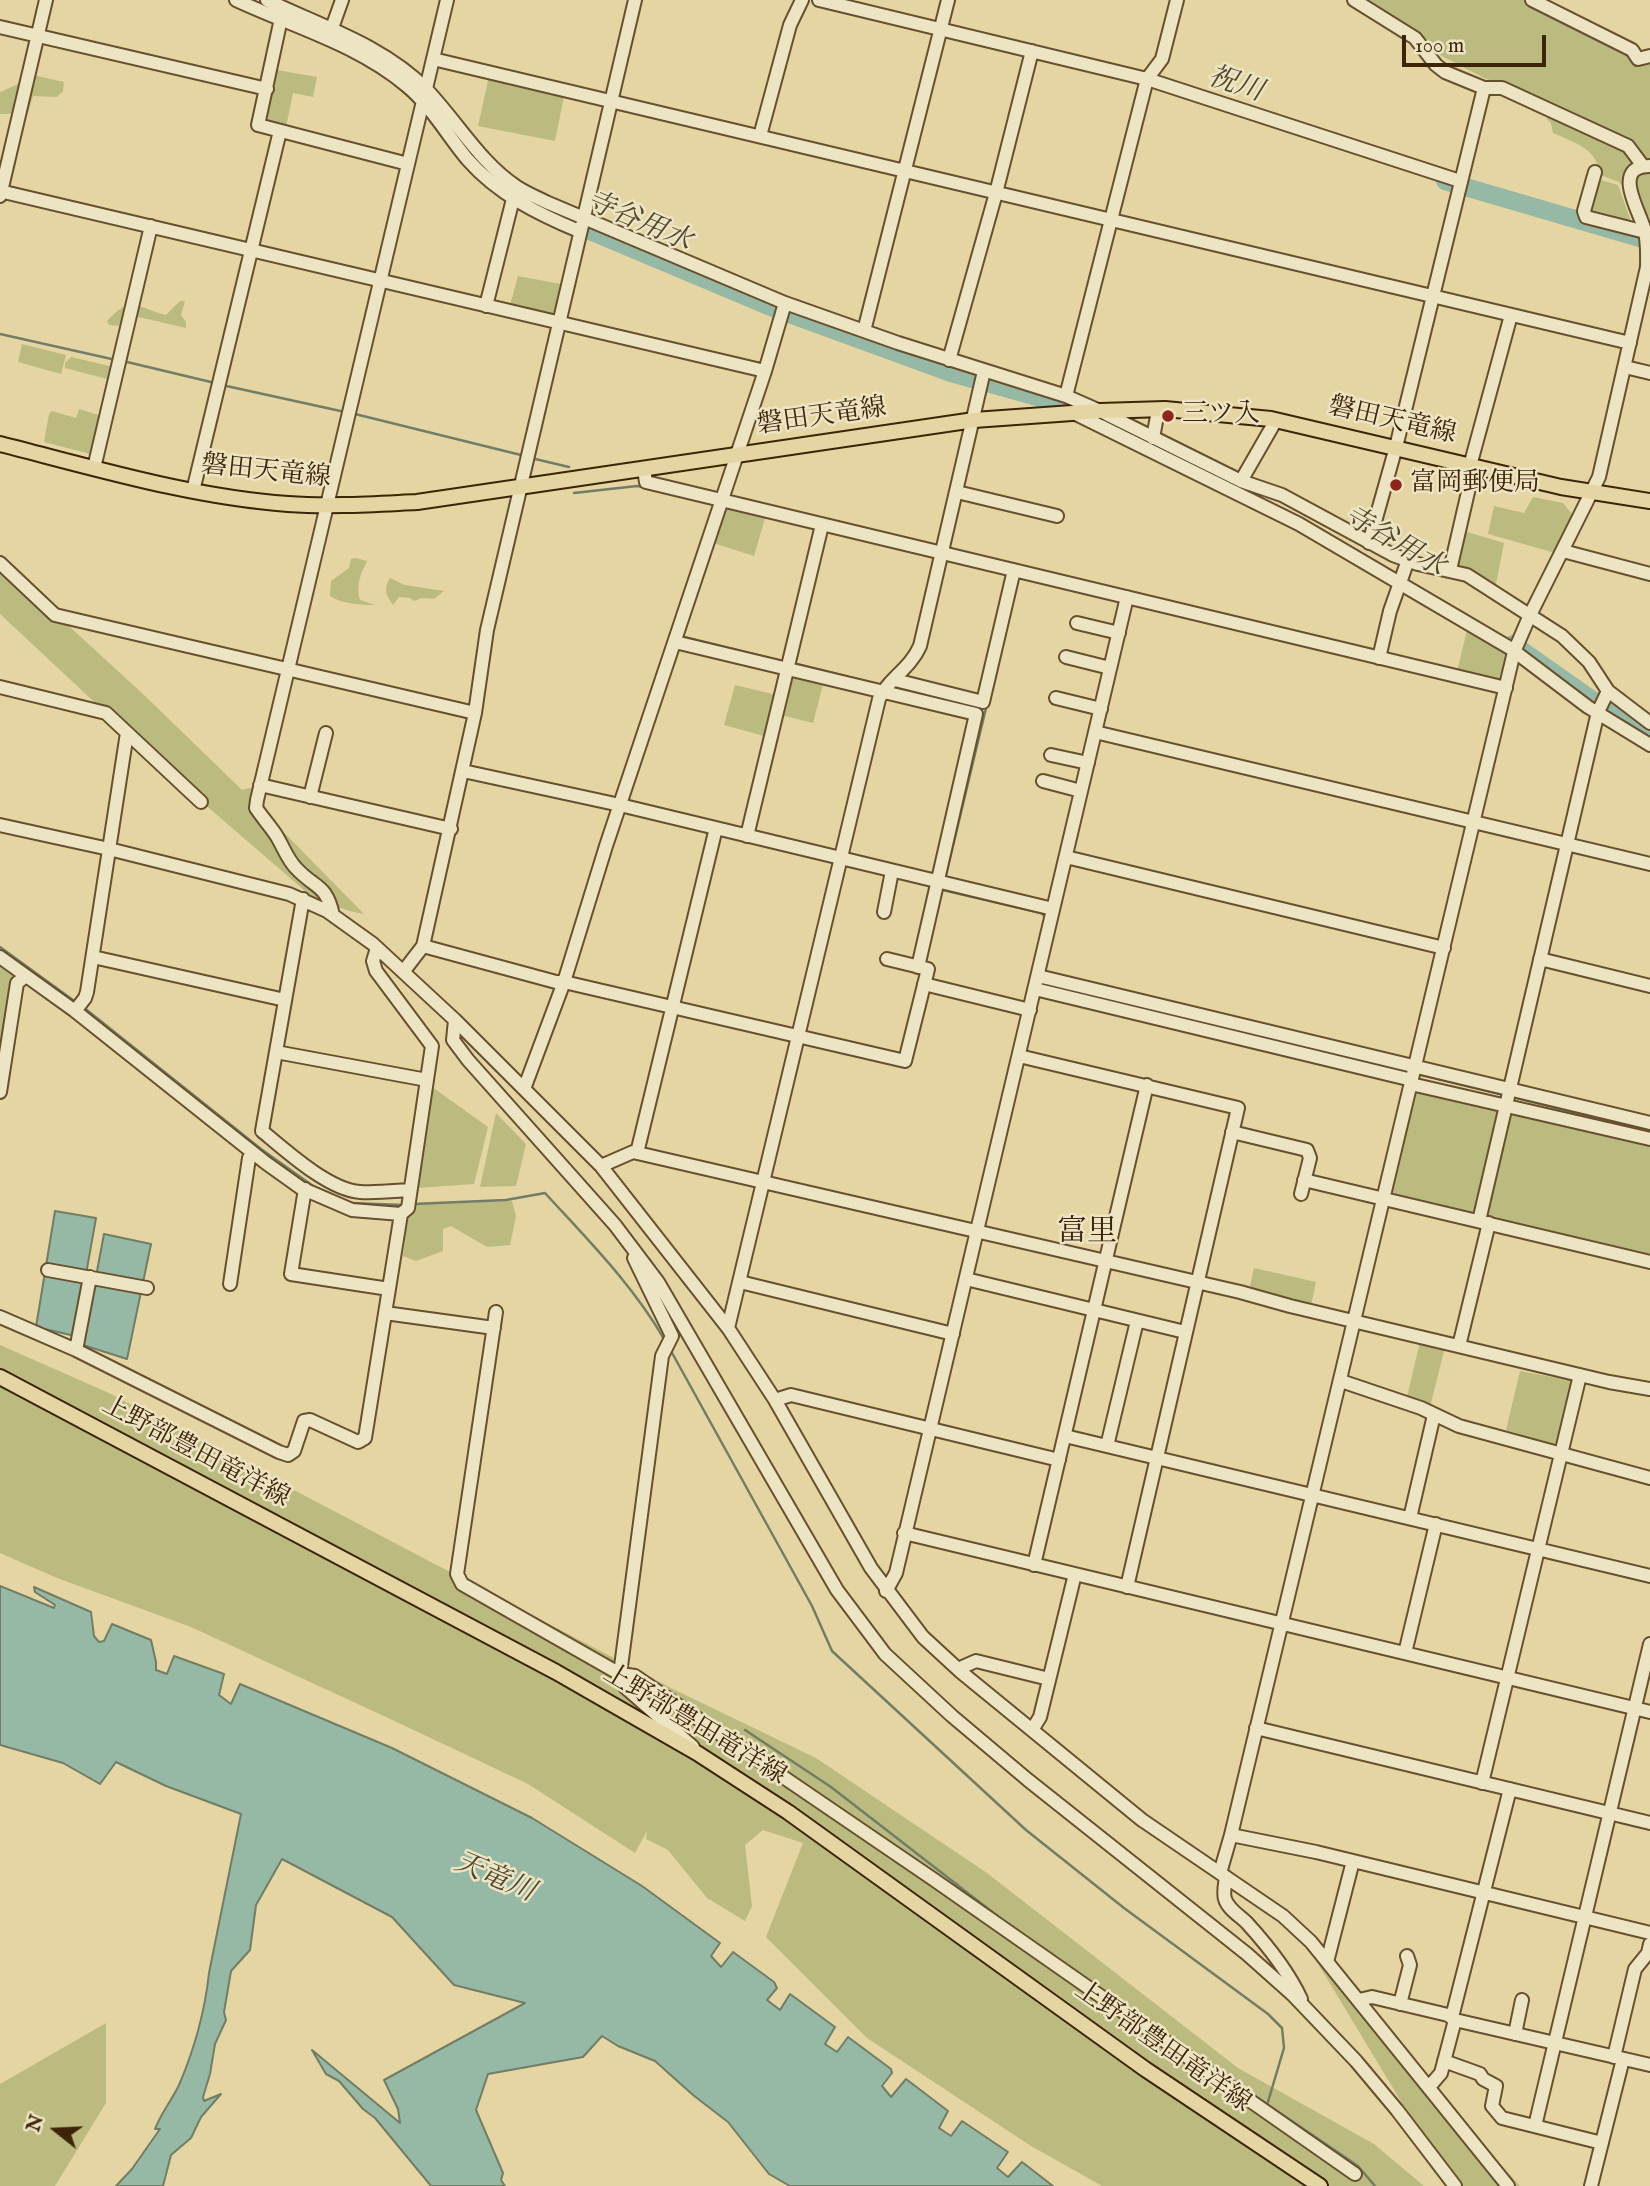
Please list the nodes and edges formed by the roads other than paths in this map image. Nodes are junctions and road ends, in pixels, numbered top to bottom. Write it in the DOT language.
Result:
graph roads {
  1 [pos="46,0"];
  2 [pos="236,0"];
  3 [pos="267,0"];
  4 [pos="342,0"];
  5 [pos="447,0"];
  6 [pos="635,0"];
  7 [pos="802,0"];
  8 [pos="819,0"];
  9 [pos="948,0"];
  10 [pos="1177,0"];
  11 [pos="1354,0"];
  12 [pos="1532,0"];
  13 [pos="283,9"];
  14 [pos="0,26"];
  15 [pos="332,28"];
  16 [pos="941,29"];
  17 [pos="37,35"];
  18 [pos="1032,51"];
  19 [pos="1650,56"];
  20 [pos="433,59"];
  21 [pos="1147,79"];
  22 [pos="1483,88"];
  23 [pos="267,89"];
  24 [pos="424,94"];
  25 [pos="610,102"];
  26 [pos="279,131"];
  27 [pos="761,136"];
  28 [pos="408,164"];
  29 [pos="1647,166"];
  30 [pos="906,171"];
  31 [pos="1595,172"];
  32 [pos="1459,185"];
  33 [pos="514,192"];
  34 [pos="0,193"];
  35 [pos="996,193"];
  36 [pos="583,217"];
  37 [pos="1110,220"];
  38 [pos="151,226"];
  39 [pos="579,231"];
  40 [pos="1647,240"];
  41 [pos="250,249"];
  42 [pos="381,280"];
  43 [pos="1432,296"];
  44 [pos="785,303"];
  45 [pos="486,306"];
  46 [pos="1511,315"];
  47 [pos="557,323"];
  48 [pos="864,331"];
  49 [pos="1630,343"];
  50 [pos="949,360"];
  51 [pos="1625,367"];
  52 [pos="765,371"];
  53 [pos="985,371"];
  54 [pos="1650,373"];
  55 [pos="1066,396"];
  56 [pos="1165,409"];
  57 [pos="1100,411"];
  58 [pos="1074,413"];
  59 [pos="974,420"];
  60 [pos="1276,420"];
  61 [pos="1153,438"];
  62 [pos="0,444"];
  63 [pos="1396,447"];
  64 [pos="736,456"];
  65 [pos="1472,466"];
  66 [pos="94,468"];
  67 [pos="644,470"];
  68 [pos="1241,481"];
  69 [pos="521,488"];
  70 [pos="193,491"];
  71 [pos="957,492"];
  72 [pos="1592,493"];
  73 [pos="720,500"];
  74 [pos="1650,501"];
  75 [pos="328,506"];
  76 [pos="1057,516"];
  77 [pos="822,524"];
  78 [pos="1369,543"];
  79 [pos="1563,551"];
  80 [pos="941,553"];
  81 [pos="1408,561"];
  82 [pos="0,563"];
  83 [pos="1014,570"];
  84 [pos="1450,570"];
  85 [pos="1650,574"];
  86 [pos="1399,585"];
  87 [pos="1127,597"];
  88 [pos="1530,615"];
  89 [pos="1077,623"];
  90 [pos="1119,633"];
  91 [pos="676,642"];
  92 [pos="1514,652"];
  93 [pos="1066,657"];
  94 [pos="1380,658"];
  95 [pos="788,668"];
  96 [pos="1110,668"];
  97 [pos="288,670"];
  98 [pos="895,680"];
  99 [pos="0,687"];
  100 [pos="1506,688"];
  101 [pos="883,691"];
  102 [pos="1056,698"];
  103 [pos="1602,703"];
  104 [pos="1101,709"];
  105 [pos="475,713"];
  106 [pos="1650,723"];
  107 [pos="1095,732"];
  108 [pos="127,733"];
  109 [pos="326,733"];
  110 [pos="1650,745"];
  111 [pos="1051,755"];
  112 [pos="1088,763"];
  113 [pos="463,771"];
  114 [pos="1043,781"];
  115 [pos="260,785"];
  116 [pos="1082,791"];
  117 [pos="310,797"];
  118 [pos="201,802"];
  119 [pos="620,805"];
  120 [pos="1474,822"];
  121 [pos="0,825"];
  122 [pos="716,828"];
  123 [pos="451,829"];
  124 [pos="747,836"];
  125 [pos="1567,844"];
  126 [pos="108,849"];
  127 [pos="1066,858"];
  128 [pos="839,859"];
  129 [pos="1650,864"];
  130 [pos="892,871"];
  131 [pos="938,882"];
  132 [pos="303,900"];
  133 [pos="1054,909"];
  134 [pos="884,912"];
  135 [pos="333,915"];
  136 [pos="423,946"];
  137 [pos="377,948"];
  138 [pos="1444,948"];
  139 [pos="0,957"];
  140 [pos="93,957"];
  141 [pos="887,959"];
  142 [pos="1540,959"];
  143 [pos="918,967"];
  144 [pos="404,972"];
  145 [pos="26,976"];
  146 [pos="1038,976"];
  147 [pos="564,982"];
  148 [pos="925,984"];
  149 [pos="1650,986"];
  150 [pos="1035,989"];
  151 [pos="285,1000"];
  152 [pos="674,1007"];
  153 [pos="1030,1010"];
  154 [pos="75,1012"];
  155 [pos="455,1020"];
  156 [pos="797,1035"];
  157 [pos="276,1052"];
  158 [pos="1019,1056"];
  159 [pos="1416,1067"];
  160 [pos="1,1077"];
  161 [pos="427,1080"];
  162 [pos="1412,1082"];
  163 [pos="1147,1085"];
  164 [pos="524,1088"];
  165 [pos="0,1092"];
  166 [pos="1508,1097"];
  167 [pos="1650,1123"];
  168 [pos="1232,1132"];
  169 [pos="1650,1139"];
  170 [pos="253,1153"];
  171 [pos="638,1153"];
  172 [pos="601,1166"];
  173 [pos="1304,1180"];
  174 [pos="765,1181"];
  175 [pos="305,1189"];
  176 [pos="410,1190"];
  177 [pos="1300,1194"];
  178 [pos="1384,1198"];
  179 [pos="401,1214"];
  180 [pos="1484,1222"];
  181 [pos="978,1231"];
  182 [pos="632,1248"];
  183 [pos="1106,1262"];
  184 [pos="1650,1262"];
  185 [pos="48,1270"];
  186 [pos="90,1277"];
  187 [pos="966,1279"];
  188 [pos="740,1282"];
  189 [pos="1196,1283"];
  190 [pos="230,1284"];
  191 [pos="147,1288"];
  192 [pos="389,1289"];
  193 [pos="1095,1311"];
  194 [pos="496,1312"];
  195 [pos="385,1313"];
  196 [pos="0,1317"];
  197 [pos="1137,1321"];
  198 [pos="1355,1321"];
  199 [pos="494,1328"];
  200 [pos="728,1328"];
  201 [pos="1185,1332"];
  202 [pos="953,1334"];
  203 [pos="1459,1346"];
  204 [pos="76,1350"];
  205 [pos="1580,1376"];
  206 [pos="0,1377"];
  207 [pos="1341,1381"];
  208 [pos="1650,1389"];
  209 [pos="775,1400"];
  210 [pos="1434,1415"];
  211 [pos="930,1428"];
  212 [pos="1065,1436"];
  213 [pos="1107,1446"];
  214 [pos="1561,1455"];
  215 [pos="1157,1457"];
  216 [pos="1059,1460"];
  217 [pos="1650,1478"];
  218 [pos="1314,1494"];
  219 [pos="1409,1518"];
  220 [pos="1436,1524"];
  221 [pos="904,1533"];
  222 [pos="1537,1548"];
  223 [pos="1034,1564"];
  224 [pos="1075,1574"];
  225 [pos="1650,1576"];
  226 [pos="1127,1587"];
  227 [pos="886,1591"];
  228 [pos="1281,1624"];
  229 [pos="1650,1644"];
  230 [pos="1405,1653"];
  231 [pos="958,1669"];
  232 [pos="620,1674"];
  233 [pos="1507,1678"];
  234 [pos="1049,1679"];
  235 [pos="1635,1708"];
  236 [pos="1650,1712"];
  237 [pos="1256,1728"];
  238 [pos="1032,1730"];
  239 [pos="697,1753"];
  240 [pos="1482,1783"];
  241 [pos="1510,1789"];
  242 [pos="1609,1814"];
  243 [pos="1650,1823"];
  244 [pos="1231,1835"];
  245 [pos="1353,1861"];
  246 [pos="1223,1875"];
  247 [pos="1483,1893"];
  248 [pos="1585,1917"];
  249 [pos="1650,1933"];
  250 [pos="1650,1944"];
  251 [pos="1406,1956"];
  252 [pos="1327,1962"];
  253 [pos="1359,2000"];
  254 [pos="1522,2000"];
  255 [pos="1400,2004"];
  256 [pos="1304,2005"];
  257 [pos="1453,2019"];
  258 [pos="1515,2034"];
  259 [pos="1555,2043"];
  260 [pos="1619,2058"];
  261 [pos="1444,2061"];
  262 [pos="1650,2065"];
  263 [pos="1429,2087"];
  264 [pos="1535,2126"];
  265 [pos="1602,2143"];
  266 [pos="1355,2174"];
  267 [pos="1320,2186"];
  268 [pos="1455,2186"];
  269 [pos="1508,2186"];
  270 [pos="1591,2186"];
  1 -- 17 [label="street"];
  2 -- 13 [label="street"];
  3 -- 13 [label="street"];
  4 -- 15 [label="street"];
  5 -- 20 [label="street"];
  6 -- 25 [label="street"];
  7 -- 27 [label="street"];
  8 -- 16 [label="street"];
  9 -- 16 [label="street"];
  10 -- 21 [label="street"];
  11 -- 22 [label="street"];
  12 -- 19 [label="street"];
  13 -- 15 [label="street"];
  13 -- 23 [label="street"];
  13 -- 24 [label="street"];
  14 -- 17 [label="street"];
  15 -- 24 [label="street"];
  16 -- 18 [label="street"];
  16 -- 30 [label="street"];
  17 -- 23 [label="street"];
  17 -- 34 [label="street"];
  18 -- 21 [label="street"];
  18 -- 35 [label="street"];
  20 -- 24 [label="street"];
  20 -- 25 [label="street"];
  21 -- 32 [label="street"];
  21 -- 37 [label="street"];
  22 -- 29 [label="street"];
  22 -- 32 [label="street"];
  23 -- 26 [label="street"];
  24 -- 28 [label="street"];
  24 -- 33 [label="street"];
  25 -- 27 [label="street"];
  25 -- 36 [label="street"];
  26 -- 28 [label="street"];
  26 -- 41 [label="street"];
  27 -- 30 [label="street"];
  28 -- 42 [label="street"];
  29 -- 40 [label="street"];
  30 -- 35 [label="street"];
  30 -- 48 [label="street"];
  31 -- 40 [label="street"];
  32 -- 43 [label="street"];
  33 -- 36 [label="street"];
  33 -- 39 [label="street"];
  33 -- 45 [label="street"];
  34 -- 38 [label="street"];
  35 -- 37 [label="street"];
  35 -- 50 [label="street"];
  36 -- 39 [label="street"];
  36 -- 44 [label="street"];
  37 -- 43 [label="street"];
  37 -- 55 [label="street"];
  38 -- 41 [label="street"];
  38 -- 66 [label="street"];
  39 -- 47 [label="street"];
  40 -- 49 [label="street"];
  41 -- 42 [label="street"];
  41 -- 70 [label="street"];
  42 -- 45 [label="street"];
  42 -- 75 [label="street"];
  43 -- 46 [label="street"];
  43 -- 63 [label="street"];
  44 -- 48 [label="street"];
  44 -- 52 [label="street"];
  45 -- 47 [label="street"];
  46 -- 49 [label="street"];
  46 -- 65 [label="street"];
  47 -- 52 [label="street"];
  47 -- 69 [label="street"];
  48 -- 50 [label="street"];
  49 -- 51 [label="street"];
  50 -- 53 [label="street"];
  51 -- 54 [label="street"];
  51 -- 72 [label="street"];
  52 -- 64 [label="street"];
  53 -- 55 [label="street"];
  53 -- 59 [label="street"];
  55 -- 57 [label="street"];
  56 -- 57 [label="main road, 磐田天竜線"];
  56 -- 60 [label="main road, 磐田天竜線"];
  56 -- 61 [label="street"];
  57 -- 58 [label="main road, 磐田天竜線"];
  57 -- 61 [label="street"];
  58 -- 59 [label="main road, 磐田天竜線"];
  58 -- 86 [label="street"];
  59 -- 64 [label="main road, 磐田天竜線"];
  59 -- 71 [label="street"];
  60 -- 63 [label="main road, 磐田天竜線"];
  60 -- 68 [label="street"];
  61 -- 68 [label="street"];
  62 -- 66 [label="main road, 磐田天竜線"];
  63 -- 65 [label="main road, 磐田天竜線"];
  63 -- 78 [label="street"];
  64 -- 67 [label="main road, 磐田天竜線"];
  64 -- 73 [label="street"];
  65 -- 72 [label="main road, 磐田天竜線"];
  65 -- 84 [label="street"];
  66 -- 70 [label="main road, 磐田天竜線"];
  67 -- 69 [label="main road, 磐田天竜線"];
  67 -- 73 [label="street"];
  68 -- 78 [label="street"];
  69 -- 75 [label="main road, 磐田天竜線"];
  69 -- 105 [label="street"];
  70 -- 75 [label="main road, 磐田天竜線"];
  71 -- 76 [label="street"];
  71 -- 80 [label="street"];
  72 -- 74 [label="main road, 磐田天竜線"];
  72 -- 79 [label="street"];
  73 -- 77 [label="street"];
  73 -- 91 [label="street"];
  75 -- 97 [label="street"];
  77 -- 80 [label="street"];
  77 -- 95 [label="street"];
  78 -- 81 [label="street"];
  79 -- 85 [label="street"];
  79 -- 88 [label="street"];
  80 -- 83 [label="street"];
  80 -- 98 [label="street"];
  81 -- 84 [label="street"];
  81 -- 86 [label="street"];
  82 -- 97 [label="street"];
  83 -- 87 [label="street"];
  83 -- 98 [label="street"];
  84 -- 88 [label="street"];
  86 -- 92 [label="street"];
  86 -- 94 [label="street"];
  87 -- 90 [label="street"];
  87 -- 94 [label="street"];
  88 -- 92 [label="street"];
  88 -- 103 [label="street"];
  89 -- 90 [label="street"];
  90 -- 96 [label="street"];
  91 -- 95 [label="street"];
  91 -- 119 [label="street"];
  92 -- 100 [label="street"];
  92 -- 103 [label="street"];
  93 -- 96 [label="street"];
  94 -- 100 [label="street"];
  95 -- 101 [label="street"];
  95 -- 124 [label="street"];
  96 -- 104 [label="street"];
  97 -- 105 [label="street"];
  97 -- 115 [label="street"];
  98 -- 101 [label="street"];
  99 -- 108 [label="street"];
  100 -- 120 [label="street"];
  101 -- 128 [label="street"];
  101 -- 131 [label="street"];
  102 -- 104 [label="street"];
  103 -- 106 [label="street"];
  103 -- 110 [label="street"];
  103 -- 125 [label="street"];
  104 -- 107 [label="street"];
  105 -- 113 [label="street"];
  107 -- 112 [label="street"];
  107 -- 120 [label="street"];
  108 -- 118 [label="street"];
  108 -- 126 [label="street"];
  109 -- 117 [label="street"];
  111 -- 112 [label="street"];
  112 -- 116 [label="street"];
  113 -- 119 [label="street"];
  113 -- 123 [label="street"];
  114 -- 116 [label="street"];
  115 -- 117 [label="street"];
  115 -- 135 [label="street"];
  116 -- 127 [label="street"];
  117 -- 123 [label="street"];
  119 -- 122 [label="street"];
  119 -- 147 [label="street"];
  120 -- 125 [label="street"];
  120 -- 138 [label="street"];
  121 -- 126 [label="street"];
  122 -- 124 [label="street"];
  122 -- 152 [label="street"];
  123 -- 136 [label="street"];
  124 -- 128 [label="street"];
  125 -- 129 [label="street"];
  125 -- 142 [label="street"];
  126 -- 132 [label="street"];
  126 -- 140 [label="street"];
  127 -- 133 [label="street"];
  127 -- 138 [label="street"];
  128 -- 130 [label="street"];
  128 -- 156 [label="street"];
  130 -- 131 [label="street"];
  130 -- 134 [label="street"];
  131 -- 133 [label="street"];
  131 -- 143 [label="street"];
  132 -- 135 [label="street"];
  132 -- 151 [label="street"];
  133 -- 146 [label="street"];
  135 -- 137 [label="street"];
  136 -- 144 [label="street"];
  136 -- 147 [label="street"];
  137 -- 144 [label="street"];
  137 -- 161 [label="street"];
  138 -- 159 [label="street"];
  139 -- 145 [label="street"];
  140 -- 151 [label="street"];
  140 -- 154 [label="street"];
  141 -- 143 [label="street"];
  142 -- 149 [label="street"];
  142 -- 166 [label="street"];
  143 -- 148 [label="street"];
  144 -- 155 [label="street"];
  145 -- 154 [label="street"];
  145 -- 160 [label="street"];
  146 -- 150 [label="street"];
  146 -- 159 [label="street"];
  147 -- 152 [label="street"];
  147 -- 164 [label="street"];
  148 -- 153 [label="street"];
  148 -- 156 [label="street"];
  150 -- 153 [label="street"];
  150 -- 162 [label="street"];
  151 -- 157 [label="street"];
  152 -- 156 [label="street"];
  152 -- 171 [label="street"];
  153 -- 158 [label="street"];
  154 -- 170 [label="street"];
  155 -- 164 [label="street"];
  155 -- 182 [label="street"];
  156 -- 174 [label="street"];
  157 -- 161 [label="street"];
  157 -- 176 [label="street"];
  158 -- 163 [label="street"];
  158 -- 181 [label="street"];
  159 -- 162 [label="street"];
  159 -- 166 [label="street"];
  160 -- 165 [label="street"];
  161 -- 176 [label="street"];
  162 -- 166 [label="street"];
  162 -- 178 [label="street"];
  163 -- 168 [label="street"];
  163 -- 183 [label="street"];
  164 -- 172 [label="street"];
  166 -- 167 [label="street"];
  166 -- 169 [label="street"];
  166 -- 180 [label="street"];
  168 -- 173 [label="street"];
  168 -- 189 [label="street"];
  170 -- 175 [label="street"];
  170 -- 190 [label="street"];
  171 -- 172 [label="street"];
  171 -- 174 [label="street"];
  172 -- 200 [label="street"];
  173 -- 177 [label="street"];
  173 -- 178 [label="street"];
  174 -- 181 [label="street"];
  174 -- 188 [label="street"];
  175 -- 179 [label="street"];
  175 -- 192 [label="street"];
  176 -- 179 [label="street"];
  178 -- 180 [label="street"];
  178 -- 198 [label="street"];
  179 -- 192 [label="street"];
  180 -- 184 [label="street"];
  180 -- 203 [label="street"];
  181 -- 183 [label="street"];
  181 -- 187 [label="street"];
  182 -- 232 [label="street"];
  182 -- 256 [label="street"];
  183 -- 189 [label="street"];
  183 -- 193 [label="street"];
  185 -- 186 [label="street"];
  186 -- 191 [label="street"];
  186 -- 204 [label="street"];
  187 -- 193 [label="street"];
  187 -- 202 [label="street"];
  188 -- 200 [label="street"];
  188 -- 202 [label="street"];
  189 -- 198 [label="street"];
  189 -- 201 [label="street"];
  192 -- 195 [label="street"];
  193 -- 197 [label="street"];
  193 -- 212 [label="street"];
  194 -- 199 [label="street"];
  195 -- 199 [label="street"];
  195 -- 204 [label="street"];
  196 -- 204 [label="street"];
  197 -- 201 [label="street"];
  197 -- 213 [label="street"];
  198 -- 203 [label="street"];
  198 -- 207 [label="street"];
  199 -- 232 [label="street"];
  200 -- 209 [label="street"];
  201 -- 215 [label="street"];
  202 -- 211 [label="street"];
  203 -- 205 [label="street"];
  205 -- 208 [label="street"];
  205 -- 214 [label="street"];
  206 -- 239 [label="main road, 上野部豊田竜洋線"];
  207 -- 210 [label="street"];
  207 -- 218 [label="street"];
  209 -- 211 [label="street"];
  209 -- 227 [label="street"];
  210 -- 214 [label="street"];
  210 -- 219 [label="street"];
  211 -- 216 [label="street"];
  211 -- 221 [label="street"];
  212 -- 213 [label="street"];
  212 -- 216 [label="street"];
  213 -- 215 [label="street"];
  214 -- 217 [label="street"];
  214 -- 222 [label="street"];
  215 -- 218 [label="street"];
  215 -- 226 [label="street"];
  216 -- 223 [label="street"];
  218 -- 219 [label="street"];
  218 -- 228 [label="street"];
  219 -- 220 [label="street"];
  220 -- 222 [label="street"];
  220 -- 230 [label="street"];
  221 -- 223 [label="street"];
  221 -- 227 [label="street"];
  222 -- 225 [label="street"];
  222 -- 233 [label="street"];
  223 -- 224 [label="street"];
  224 -- 226 [label="street"];
  224 -- 234 [label="street"];
  226 -- 228 [label="street"];
  227 -- 231 [label="street"];
  228 -- 230 [label="street"];
  228 -- 237 [label="street"];
  229 -- 235 [label="street"];
  230 -- 233 [label="street"];
  231 -- 234 [label="street"];
  231 -- 238 [label="street"];
  232 -- 239 [label="street"];
  232 -- 266 [label="street"];
  233 -- 235 [label="street"];
  233 -- 240 [label="street"];
  234 -- 238 [label="street"];
  235 -- 236 [label="street"];
  235 -- 242 [label="street"];
  237 -- 240 [label="street"];
  237 -- 244 [label="street"];
  238 -- 246 [label="street"];
  239 -- 267 [label="main road, 上野部豊田竜洋線"];
  240 -- 241 [label="street"];
  241 -- 242 [label="street"];
  241 -- 247 [label="street"];
  242 -- 243 [label="street"];
  242 -- 248 [label="street"];
  244 -- 245 [label="street"];
  244 -- 246 [label="street"];
  245 -- 247 [label="street"];
  245 -- 252 [label="street"];
  246 -- 252 [label="street"];
  246 -- 256 [label="street"];
  247 -- 248 [label="street"];
  247 -- 257 [label="street"];
  248 -- 249 [label="street"];
  248 -- 259 [label="street"];
  250 -- 260 [label="street"];
  251 -- 255 [label="street"];
  252 -- 253 [label="street"];
  253 -- 255 [label="street"];
  253 -- 263 [label="street"];
  254 -- 258 [label="street"];
  255 -- 257 [label="street"];
  256 -- 268 [label="street"];
  257 -- 258 [label="street"];
  257 -- 261 [label="street"];
  258 -- 259 [label="street"];
  259 -- 260 [label="street"];
  259 -- 264 [label="street"];
  260 -- 262 [label="street"];
  260 -- 265 [label="street"];
  261 -- 263 [label="street"];
  261 -- 264 [label="street"];
  263 -- 269 [label="street"];
  264 -- 265 [label="street"];
  265 -- 270 [label="street"];
}
